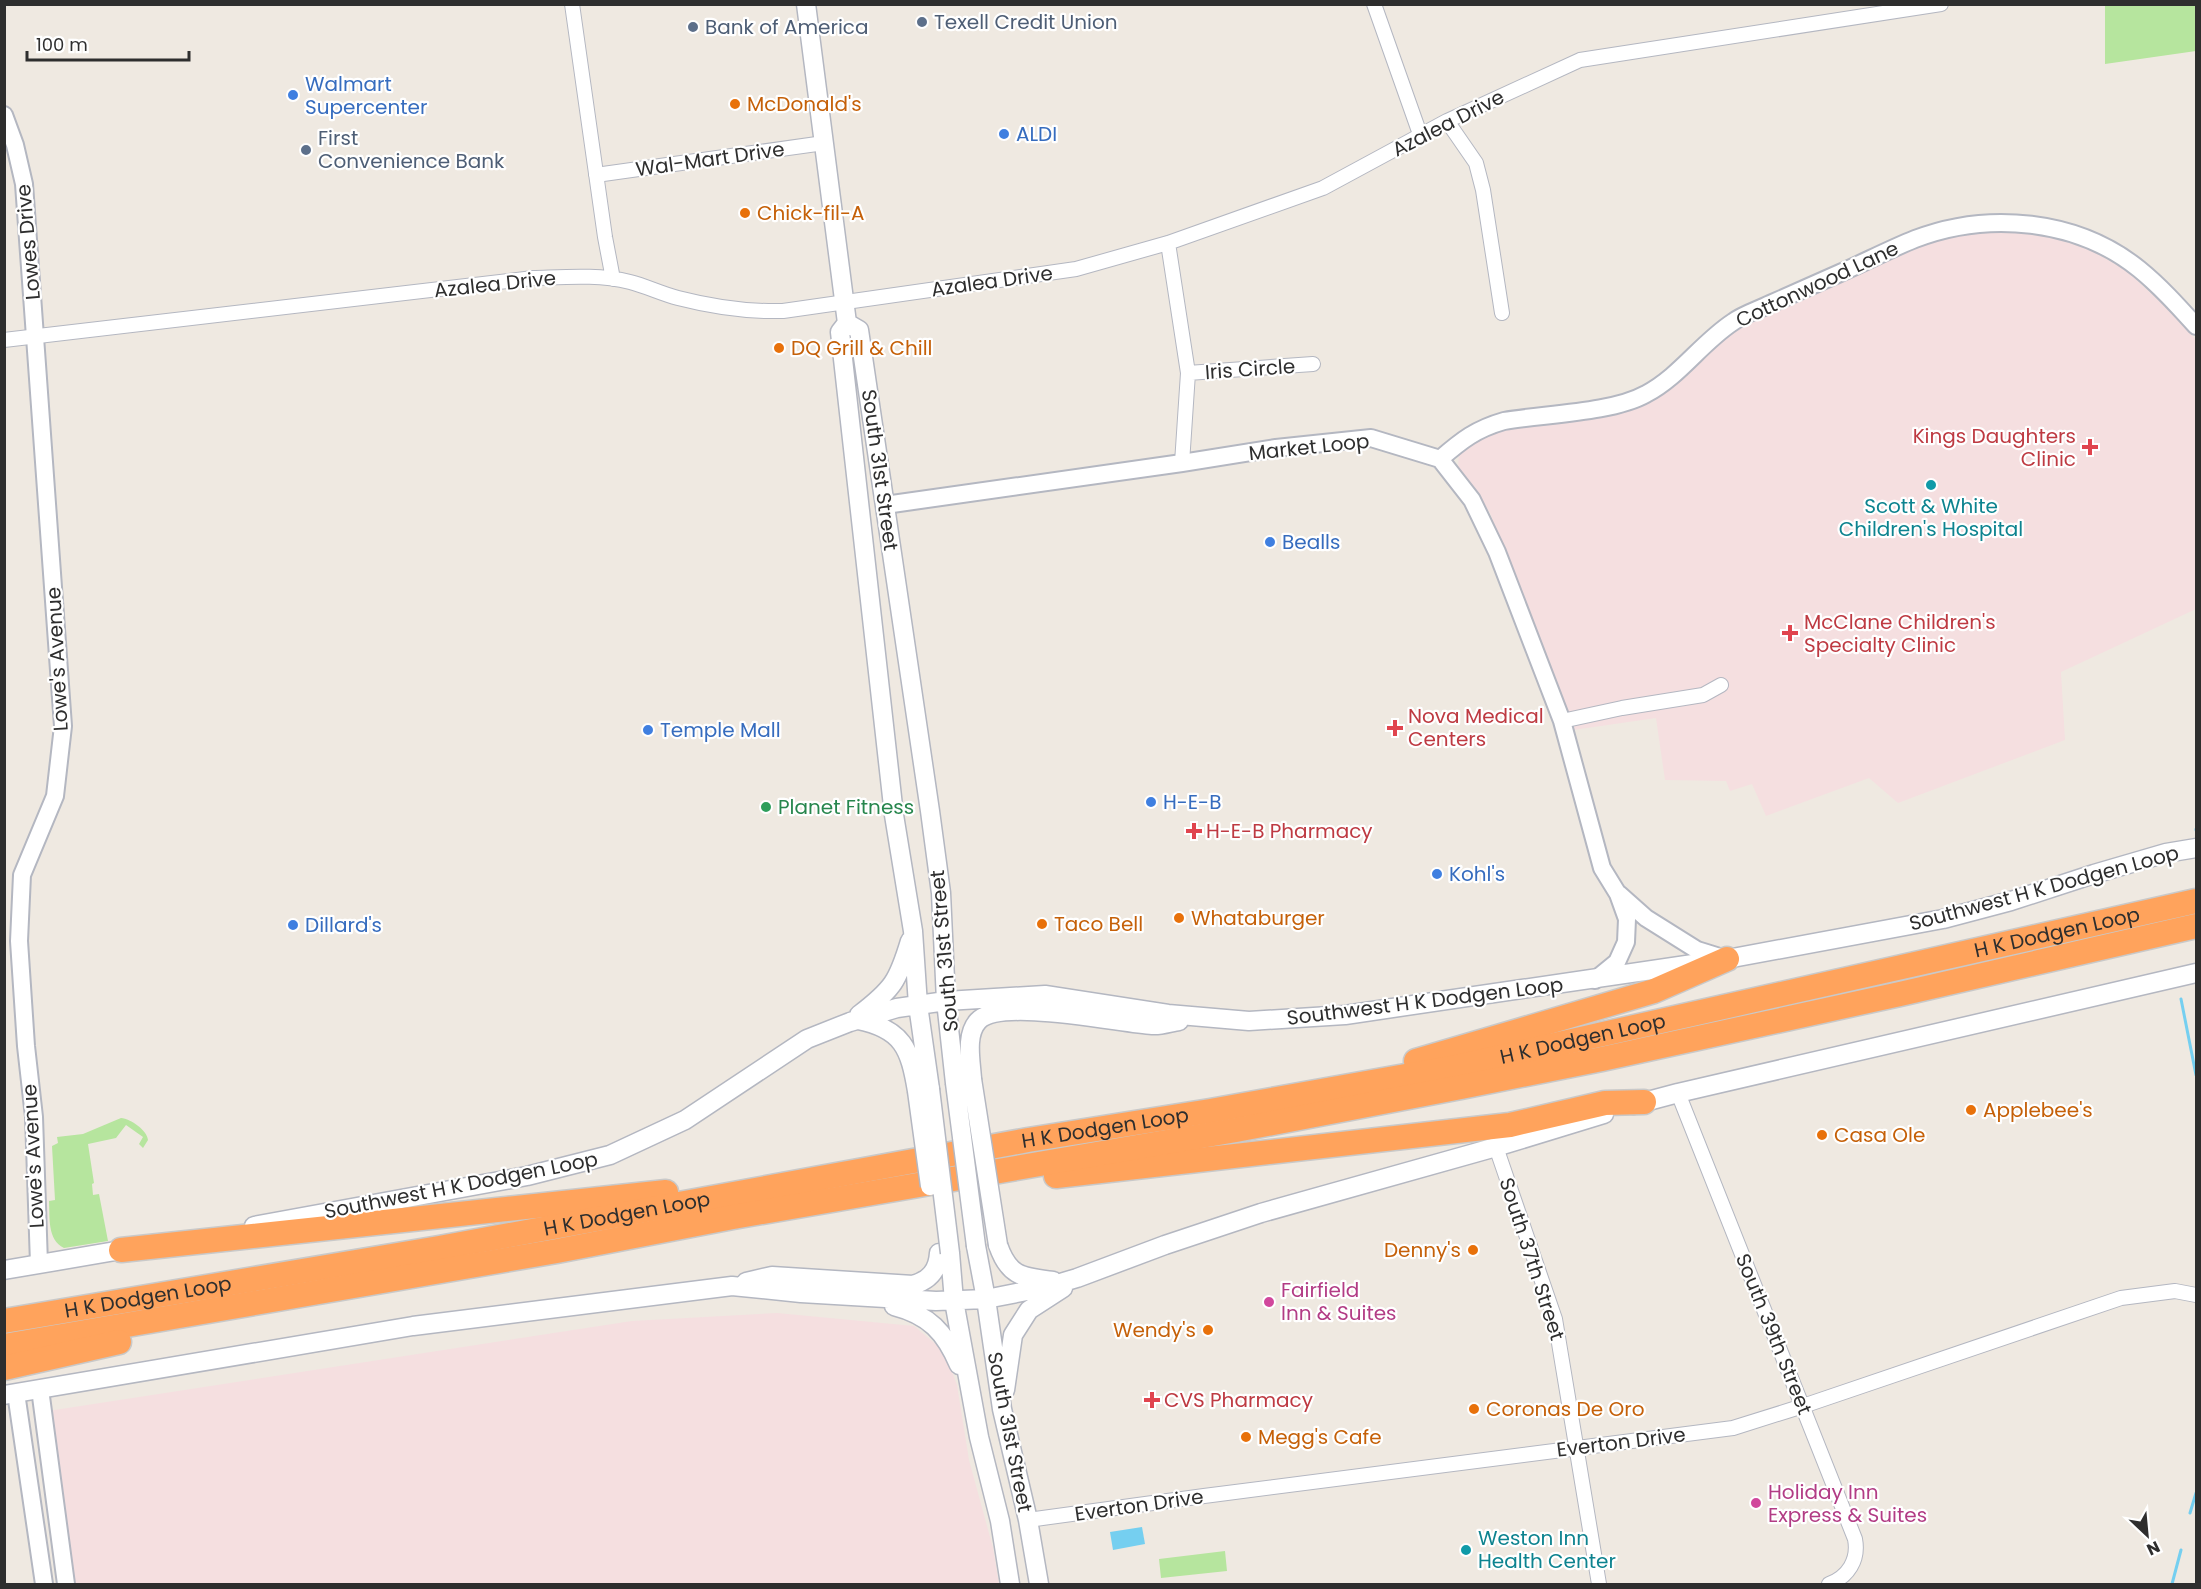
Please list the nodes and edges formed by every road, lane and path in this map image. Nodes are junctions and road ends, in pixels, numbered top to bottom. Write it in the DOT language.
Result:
graph roads {
  1 [pos="806,4"];
  2 [pos="1374,4"];
  3 [pos="1941,4"];
  4 [pos="576,5"];
  5 [pos="4,115"];
  6 [pos="1447,121"];
  7 [pos="1421,136"];
  8 [pos="824,143"];
  9 [pos="596,175"];
  10 [pos="1168,243"];
  11 [pos="613,279"];
  12 [pos="844,302"];
  13 [pos="1502,313"];
  14 [pos="847,323"];
  15 [pos="2196,327"];
  16 [pos="36,336"];
  17 [pos="4,340"];
  18 [pos="1313,364"];
  19 [pos="1188,373"];
  20 [pos="1440,459"];
  21 [pos="1182,464"];
  22 [pos="885,505"];
  23 [pos="1721,686"];
  24 [pos="1562,721"];
  25 [pos="2196,848"];
  26 [pos="1618,894"];
  27 [pos="2196,901"];
  28 [pos="2196,926"];
  29 [pos="914,931"];
  30 [pos="1727,959"];
  31 [pos="2196,973"];
  32 [pos="1594,980"];
  33 [pos="946,1001"];
  34 [pos="918,1005"];
  35 [pos="1199,1017"];
  36 [pos="854,1021"];
  37 [pos="964,1081"];
  38 [pos="924,1090"];
  39 [pos="1678,1093"];
  40 [pos="1644,1102"];
  41 [pos="1210,1111"];
  42 [pos="1028,1140"];
  43 [pos="1496,1147"];
  44 [pos="733,1217"];
  45 [pos="121,1250"];
  46 [pos="944,1253"];
  47 [pos="39,1264"];
  48 [pos="4,1270"];
  49 [pos="1070,1280"];
  50 [pos="732,1286"];
  51 [pos="351,1287"];
  52 [pos="2196,1294"];
  53 [pos="858,1296"];
  54 [pos="986,1299"];
  55 [pos="954,1301"];
  56 [pos="4,1321"];
  57 [pos="4,1346"];
  58 [pos="4,1368"];
  59 [pos="40,1389"];
  60 [pos="10,1394"];
  61 [pos="1803,1406"];
  62 [pos="1002,1409"];
  63 [pos="979,1437"];
  64 [pos="1576,1448"];
  65 [pos="1028,1520"];
  66 [pos="44,1584"];
  67 [pos="66,1584"];
  68 [pos="1010,1584"];
  69 [pos="1039,1584"];
  70 [pos="1599,1584"];
  71 [pos="1829,1584"];
  1 -- 8 [label="main road, South 31st Street"];
  2 -- 7 [label="street"];
  3 -- 6 [label="street, Azalea Drive"];
  4 -- 9 [label="street"];
  5 -- 16 [label="street, Lowes Drive"];
  6 -- 7 [label="street, Azalea Drive"];
  6 -- 13 [label="street"];
  7 -- 10 [label="street, Azalea Drive"];
  8 -- 9 [label="street, Wal-Mart Drive"];
  8 -- 12 [label="main road, South 31st Street"];
  9 -- 11 [label="street"];
  10 -- 12 [label="street, Azalea Drive"];
  10 -- 19 [label="street"];
  11 -- 12 [label="street, Azalea Drive"];
  11 -- 16 [label="street, Azalea Drive"];
  12 -- 14 [label="main road, South 31st Street"];
  14 -- 22 [label="main road, South 31st Street"];
  14 -- 29 [label="main road, South 31st Street"];
  15 -- 20 [label="street, Cottonwood Lane"];
  16 -- 17 [label="street, Azalea Drive"];
  16 -- 47 [label="street, Lowe's Avenue"];
  18 -- 19 [label="street, Iris Circle"];
  19 -- 21 [label="street"];
  20 -- 21 [label="street, Market Loop"];
  20 -- 24 [label="street"];
  21 -- 22 [label="street, Market Loop"];
  22 -- 33 [label="main road, South 31st Street"];
  23 -- 24 [label="street"];
  24 -- 26 [label="street"];
  25 -- 30 [label="main road, Southwest H K Dodgen Loop"];
  26 -- 30 [label="street"];
  26 -- 32 [label="street"];
  27 -- 41 [label="highway, H K Dodgen Loop"];
  28 -- 44 [label="highway, H K Dodgen Loop"];
  29 -- 34 [label="main road, South 31st Street"];
  29 -- 36 [label="main road"];
  30 -- 32 [label="main road, Southwest H K Dodgen Loop"];
  30 -- 41 [label="highway"];
  31 -- 39 [label="main road"];
  32 -- 35 [label="main road, Southwest H K Dodgen Loop"];
  33 -- 34 [label="main road, Southwest H K Dodgen Loop"];
  33 -- 35 [label="main road, Southwest H K Dodgen Loop"];
  33 -- 37 [label="main road, South 31st Street"];
  34 -- 36 [label="main road, Southwest H K Dodgen Loop"];
  34 -- 38 [label="main road, South 31st Street"];
  35 -- 37 [label="main road"];
  36 -- 38 [label="main road"];
  36 -- 45 [label="main road, Southwest H K Dodgen Loop"];
  37 -- 49 [label="main road, bridge"];
  37 -- 54 [label="main road, South 31st Street, bridge"];
  38 -- 46 [label="main road, South 31st Street, bridge"];
  39 -- 40 [label="main road"];
  39 -- 61 [label="street, South 39th Street"];
  40 -- 43 [label="main road"];
  40 -- 44 [label="highway"];
  41 -- 42 [label="highway, H K Dodgen Loop"];
  42 -- 45 [label="highway"];
  42 -- 56 [label="highway, H K Dodgen Loop"];
  43 -- 49 [label="main road"];
  43 -- 64 [label="street, South 37th Street"];
  44 -- 51 [label="highway, H K Dodgen Loop"];
  45 -- 47 [label="main road, Southwest H K Dodgen Loop"];
  46 -- 50 [label="main road"];
  46 -- 55 [label="main road, South 31st Street"];
  47 -- 48 [label="main road, Southwest H K Dodgen Loop"];
  49 -- 54 [label="main road"];
  49 -- 62 [label="main road"];
  50 -- 53 [label="main road"];
  50 -- 59 [label="main road"];
  51 -- 57 [label="highway, H K Dodgen Loop"];
  51 -- 58 [label="highway"];
  52 -- 61 [label="street, Everton Drive"];
  53 -- 55 [label="main road"];
  53 -- 63 [label="main road"];
  54 -- 55 [label="main road"];
  54 -- 62 [label="main road, South 31st Street"];
  55 -- 63 [label="main road, South 31st Street"];
  59 -- 60 [label="main road"];
  59 -- 67 [label="street"];
  60 -- 66 [label="street"];
  61 -- 64 [label="street, Everton Drive"];
  61 -- 71 [label="street, South 39th Street"];
  62 -- 65 [label="main road, South 31st Street"];
  63 -- 68 [label="main road, South 31st Street"];
  64 -- 65 [label="street, Everton Drive"];
  64 -- 70 [label="street, South 37th Street"];
  65 -- 69 [label="main road, South 31st Street"];
}
